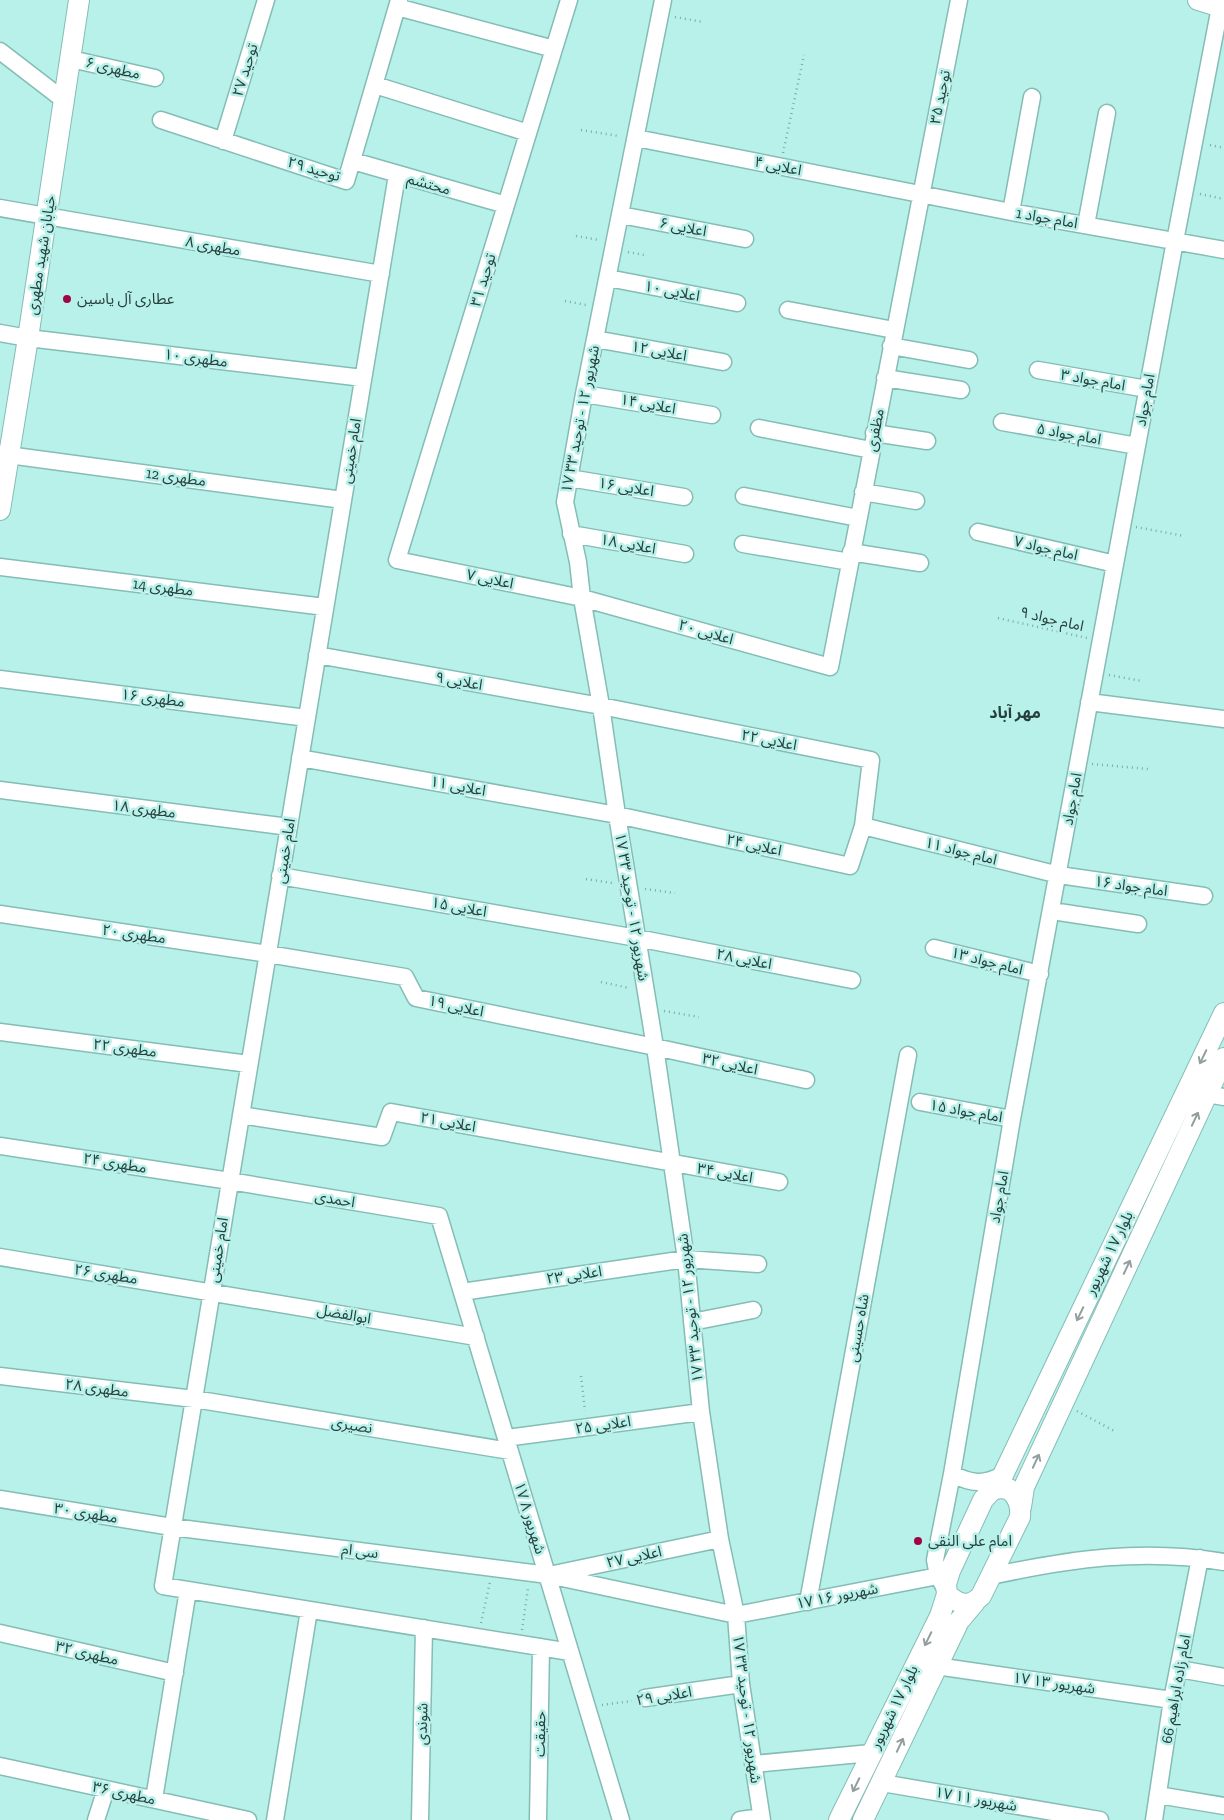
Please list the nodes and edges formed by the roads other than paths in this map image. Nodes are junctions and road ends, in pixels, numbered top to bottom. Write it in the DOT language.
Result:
graph roads {
  1 [pos="79,0"];
  2 [pos="266,0"];
  3 [pos="569,0"];
  4 [pos="959,0"];
  5 [pos="1198,0"];
  6 [pos="398,3"];
  7 [pos="661,7"];
  8 [pos="1222,8"];
  9 [pos="554,49"];
  10 [pos="0,51"];
  11 [pos="71,59"];
  12 [pos="155,78"];
  13 [pos="375,84"];
  14 [pos="1032,96"];
  15 [pos="65,101"];
  16 [pos="1107,113"];
  17 [pos="161,120"];
  18 [pos="528,132"];
  19 [pos="636,138"];
  20 [pos="223,141"];
  21 [pos="352,161"];
  22 [pos="397,174"];
  23 [pos="921,194"];
  24 [pos="506,205"];
  25 [pos="0,208"];
  26 [pos="1011,212"];
  27 [pos="621,215"];
  28 [pos="46,217"];
  29 [pos="1086,225"];
  30 [pos="744,239"];
  31 [pos="1175,241"];
  32 [pos="1224,250"];
  33 [pos="381,274"];
  34 [pos="608,278"];
  35 [pos="737,303"];
  36 [pos="788,310"];
  37 [pos="894,330"];
  38 [pos="0,333"];
  39 [pos="28,338"];
  40 [pos="595,339"];
  41 [pos="891,346"];
  42 [pos="969,360"];
  43 [pos="723,362"];
  44 [pos="1038,370"];
  45 [pos="363,378"];
  46 [pos="885,378"];
  47 [pos="1147,389"];
  48 [pos="961,390"];
  49 [pos="584,394"];
  50 [pos="712,415"];
  51 [pos="1002,422"];
  52 [pos="759,428"];
  53 [pos="874,433"];
  54 [pos="927,441"];
  55 [pos="1137,446"];
  56 [pos="871,450"];
  57 [pos="4,454"];
  58 [pos="569,478"];
  59 [pos="863,492"];
  60 [pos="744,496"];
  61 [pos="684,497"];
  62 [pos="343,500"];
  63 [pos="916,501"];
  64 [pos="0,510"];
  65 [pos="858,518"];
  66 [pos="978,532"];
  67 [pos="571,534"];
  68 [pos="743,544"];
  69 [pos="685,554"];
  70 [pos="851,557"];
  71 [pos="397,560"];
  72 [pos="920,562"];
  73 [pos="1115,564"];
  74 [pos="0,567"];
  75 [pos="582,598"];
  76 [pos="325,608"];
  77 [pos="317,655"];
  78 [pos="830,666"];
  79 [pos="0,679"];
  80 [pos="1089,702"];
  81 [pos="602,706"];
  82 [pos="307,718"];
  83 [pos="1224,719"];
  84 [pos="300,758"];
  85 [pos="0,790"];
  86 [pos="617,815"];
  87 [pos="863,826"];
  88 [pos="289,827"];
  89 [pos="1059,875"];
  90 [pos="280,876"];
  91 [pos="1204,896"];
  92 [pos="1052,911"];
  93 [pos="0,914"];
  94 [pos="1138,924"];
  95 [pos="637,938"];
  96 [pos="934,948"];
  97 [pos="268,954"];
  98 [pos="1040,974"];
  99 [pos="852,980"];
  100 [pos="1224,1013"];
  101 [pos="0,1032"];
  102 [pos="655,1047"];
  103 [pos="908,1055"];
  104 [pos="1224,1058"];
  105 [pos="249,1064"];
  106 [pos="806,1080"];
  107 [pos="1216,1095"];
  108 [pos="920,1102"];
  109 [pos="241,1115"];
  110 [pos="1012,1119"];
  111 [pos="0,1146"];
  112 [pos="672,1163"];
  113 [pos="230,1181"];
  114 [pos="778,1182"];
  115 [pos="440,1216"];
  116 [pos="0,1257"];
  117 [pos="686,1259"];
  118 [pos="758,1264"];
  119 [pos="212,1292"];
  120 [pos="462,1292"];
  121 [pos="753,1310"];
  122 [pos="692,1322"];
  123 [pos="476,1337"];
  124 [pos="0,1376"];
  125 [pos="194,1399"];
  126 [pos="700,1412"];
  127 [pos="508,1444"];
  128 [pos="952,1474"];
  129 [pos="1003,1475"];
  130 [pos="991,1491"];
  131 [pos="0,1499"];
  132 [pos="1020,1507"];
  133 [pos="172,1527"];
  134 [pos="720,1539"];
  135 [pos="1200,1558"];
  136 [pos="1224,1562"];
  137 [pos="548,1575"];
  138 [pos="990,1576"];
  139 [pos="944,1587"];
  140 [pos="188,1590"];
  141 [pos="808,1602"];
  142 [pos="975,1602"];
  143 [pos="309,1610"];
  144 [pos="736,1615"];
  145 [pos="424,1628"];
  146 [pos="0,1633"];
  147 [pos="541,1647"];
  148 [pos="570,1652"];
  149 [pos="936,1666"];
  150 [pos="1179,1669"];
  151 [pos="175,1673"];
  152 [pos="1224,1677"];
  153 [pos="741,1684"];
  154 [pos="646,1698"];
  155 [pos="1172,1700"];
  156 [pos="871,1754"];
  157 [pos="753,1764"];
  158 [pos="0,1766"];
  159 [pos="882,1783"];
  160 [pos="106,1789"];
  161 [pos="1158,1795"];
  162 [pos="154,1799"];
  163 [pos="1224,1806"];
  164 [pos="761,1818"];
  165 [pos="96,1820"];
  166 [pos="248,1820"];
  167 [pos="275,1820"];
  168 [pos="420,1820"];
  169 [pos="538,1820"];
  170 [pos="621,1820"];
  171 [pos="740,1820"];
  172 [pos="839,1820"];
  173 [pos="863,1820"];
  174 [pos="1100,1820"];
  175 [pos="1154,1820"];
  1 -- 11 [label="main road, خیابان شهید مطهری"];
  2 -- 20 [label="street, توحید ۲۷"];
  3 -- 9 [label="street, توحید ۳۱"];
  4 -- 23 [label="street, توحید ۳۵"];
  5 -- 8 [label="main road"];
  6 -- 9 [label="street"];
  6 -- 13 [label="street, توحید ۲۹"];
  7 -- 19 [label="street, ۱۷ شهریور ۱۲ - توحید ۳۳"];
  8 -- 31 [label="street, امام جواد"];
  9 -- 18 [label="street, توحید ۳۱"];
  10 -- 15 [label="street"];
  11 -- 12 [label="street, مطهری ۶"];
  11 -- 15 [label="main road, خیابان شهید مطهری"];
  13 -- 18 [label="street"];
  13 -- 21 [label="street, توحید ۲۹"];
  14 -- 26 [label="street"];
  15 -- 28 [label="main road, خیابان شهید مطهری"];
  16 -- 29 [label="street"];
  17 -- 20 [label="street, توحید ۲۹"];
  18 -- 24 [label="street, توحید ۳۱"];
  19 -- 23 [label="street, اعلایی ۴"];
  19 -- 27 [label="street, ۱۷ شهریور ۱۲ - توحید ۳۳"];
  20 -- 21 [label="street, توحید ۲۹"];
  21 -- 22 [label="street, محتشم"];
  22 -- 24 [label="street, محتشم"];
  22 -- 33 [label="street, امام خمینی"];
  23 -- 26 [label="street, امام جواد 1"];
  23 -- 37 [label="street, مظفری"];
  24 -- 71 [label="street, توحید ۳۱"];
  25 -- 28 [label="street, مطهری ۸"];
  26 -- 29 [label="street, امام جواد 1"];
  27 -- 30 [label="street, اعلایی ۶"];
  27 -- 34 [label="street, ۱۷ شهریور ۱۲ - توحید ۳۳"];
  28 -- 33 [label="street, مطهری ۸"];
  28 -- 39 [label="main road, خیابان شهید مطهری"];
  29 -- 31 [label="street, امام جواد 1"];
  31 -- 32 [label="street, امام جواد 1"];
  31 -- 47 [label="street, امام جواد"];
  33 -- 45 [label="street, امام خمینی"];
  34 -- 35 [label="street, اعلایی ۱۰"];
  34 -- 40 [label="street, ۱۷ شهریور ۱۲ - توحید ۳۳"];
  36 -- 37 [label="street"];
  37 -- 41 [label="street, مظفری"];
  38 -- 39 [label="street, مطهری ۱۰"];
  39 -- 45 [label="street, مطهری ۱۰"];
  39 -- 57 [label="main road, خیابان شهید مطهری"];
  40 -- 43 [label="street, اعلایی ۱۲"];
  40 -- 49 [label="street, ۱۷ شهریور ۱۲ - توحید ۳۳"];
  41 -- 42 [label="street"];
  41 -- 46 [label="street, مظفری"];
  44 -- 47 [label="street, امام جواد ۳"];
  45 -- 62 [label="street, امام خمینی"];
  46 -- 48 [label="street"];
  46 -- 53 [label="street, مظفری"];
  47 -- 55 [label="street, امام جواد"];
  49 -- 50 [label="street, اعلایی ۱۴"];
  49 -- 58 [label="street, ۱۷ شهریور ۱۲ - توحید ۳۳"];
  51 -- 55 [label="street, امام جواد ۵"];
  52 -- 56 [label="street"];
  53 -- 54 [label="street"];
  53 -- 56 [label="street, مظفری"];
  55 -- 73 [label="street, امام جواد"];
  56 -- 59 [label="street, مظفری"];
  57 -- 62 [label="street, مطهری 12"];
  57 -- 64 [label="main road, خیابان شهید مطهری"];
  58 -- 61 [label="street, اعلایی ۱۶"];
  58 -- 67 [label="street, ۱۷ شهریور ۱۲ - توحید ۳۳"];
  59 -- 63 [label="street"];
  59 -- 65 [label="street, مظفری"];
  60 -- 65 [label="street"];
  62 -- 76 [label="street, امام خمینی"];
  65 -- 70 [label="street, مظفری"];
  66 -- 73 [label="street, امام جواد ۷"];
  67 -- 69 [label="street, اعلایی ۱۸"];
  67 -- 75 [label="street, ۱۷ شهریور ۱۲ - توحید ۳۳"];
  68 -- 70 [label="street"];
  70 -- 72 [label="street"];
  70 -- 78 [label="street, مظفری"];
  71 -- 75 [label="street, اعلایی ۷"];
  73 -- 80 [label="street, امام جواد"];
  74 -- 76 [label="street, مطهری 14"];
  75 -- 78 [label="street, اعلایی ۲۰"];
  75 -- 81 [label="street, ۱۷ شهریور ۱۲ - توحید ۳۳"];
  76 -- 77 [label="street, امام خمینی"];
  77 -- 81 [label="street, اعلایی ۹"];
  77 -- 82 [label="street, امام خمینی"];
  79 -- 82 [label="street, مطهری ۱۶"];
  80 -- 83 [label="street"];
  80 -- 89 [label="street, امام جواد"];
  81 -- 86 [label="street, ۱۷ شهریور ۱۲ - توحید ۳۳"];
  81 -- 87 [label="street, اعلایی ۲۲"];
  82 -- 84 [label="street, امام خمینی"];
  84 -- 86 [label="street, اعلایی ۱۱"];
  84 -- 88 [label="street, امام خمینی"];
  85 -- 88 [label="street, مطهری ۱۸"];
  86 -- 87 [label="street, اعلایی ۲۴"];
  86 -- 95 [label="street, ۱۷ شهریور ۱۲ - توحید ۳۳"];
  87 -- 89 [label="street, امام جواد ۱۱"];
  88 -- 90 [label="street, امام خمینی"];
  89 -- 91 [label="street, امام جواد ۱۶"];
  89 -- 92 [label="street, امام جواد"];
  90 -- 95 [label="street, اعلایی ۱۵"];
  90 -- 97 [label="street, امام خمینی"];
  92 -- 94 [label="street"];
  92 -- 98 [label="street, امام جواد"];
  93 -- 97 [label="street, مطهری ۲۰"];
  95 -- 99 [label="street, اعلایی ۲۸"];
  95 -- 102 [label="street, ۱۷ شهریور ۱۲ - توحید ۳۳"];
  96 -- 98 [label="street, امام جواد ۱۳"];
  97 -- 102 [label="street, اعلایی ۱۹"];
  97 -- 105 [label="street, امام خمینی"];
  98 -- 110 [label="street, امام جواد"];
  100 -- 129 [label="main road, بلوار ۱۷ شهریور, one-way"];
  101 -- 105 [label="street, مطهری ۲۲"];
  102 -- 106 [label="street, اعلایی ۳۲"];
  102 -- 112 [label="street, ۱۷ شهریور ۱۲ - توحید ۳۳"];
  103 -- 141 [label="street, شاه حسینی"];
  104 -- 107 [label="main road, بلوار ۱۷ شهریور"];
  105 -- 109 [label="street, امام خمینی"];
  132 -- 107 [label="main road, بلوار ۱۷ شهریور, one-way"];
  108 -- 110 [label="street, امام جواد ۱۵"];
  109 -- 112 [label="street, اعلایی ۲۱"];
  109 -- 113 [label="street, امام خمینی"];
  110 -- 128 [label="street, امام جواد"];
  111 -- 113 [label="street, مطهری ۲۴"];
  112 -- 114 [label="street, اعلایی ۳۴"];
  112 -- 117 [label="street, ۱۷ شهریور ۱۲ - توحید ۳۳"];
  113 -- 115 [label="street, احمدی"];
  113 -- 119 [label="street, امام خمینی"];
  115 -- 120 [label="street, ۱۷ شهریور ۸"];
  116 -- 119 [label="street, مطهری ۲۶"];
  117 -- 118 [label="street, اعلایی ۲۳"];
  117 -- 120 [label="street, اعلایی ۲۳"];
  117 -- 122 [label="street, ۱۷ شهریور ۱۲ - توحید ۳۳"];
  119 -- 123 [label="street, ابوالفضل"];
  119 -- 125 [label="street, امام خمینی"];
  120 -- 123 [label="street, ۱۷ شهریور ۸"];
  121 -- 122 [label="street"];
  122 -- 126 [label="street, ۱۷ شهریور ۱۲ - توحید ۳۳"];
  123 -- 127 [label="street, ۱۷ شهریور ۸"];
  124 -- 125 [label="street, مطهری ۲۸"];
  125 -- 127 [label="street, نصیری"];
  125 -- 133 [label="street, امام خمینی"];
  126 -- 127 [label="street, اعلایی ۲۵"];
  126 -- 134 [label="street, ۱۷ شهریور ۱۲ - توحید ۳۳"];
  127 -- 137 [label="street, ۱۷ شهریور ۸"];
  128 -- 129 [label="street"];
  128 -- 139 [label="street, امام جواد"];
  129 -- 130 [label="main road, بلوار ۱۷ شهریور"];
  130 -- 132 [label="main road"];
  130 -- 139 [label="main road, بلوار ۱۷ شهریور"];
  131 -- 133 [label="street, مطهری ۳۰"];
  132 -- 138 [label="main road, بلوار ۱۷ شهریور"];
  133 -- 137 [label="street, سی ام"];
  133 -- 140 [label="street, امام خمینی"];
  134 -- 137 [label="street, اعلایی ۲۷"];
  134 -- 144 [label="street, ۱۷ شهریور ۱۲ - توحید ۳۳"];
  135 -- 136 [label="street"];
  135 -- 138 [label="street"];
  135 -- 150 [label="street, امام زاده ابراهیم 66"];
  137 -- 144 [label="street, سی ام"];
  137 -- 148 [label="street, ۱۷ شهریور ۸"];
  138 -- 142 [label="main road, بلوار ۱۷ شهریور"];
  139 -- 141 [label="street, ۱۷ شهریور ۱۶"];
  139 -- 142 [label="main road"];
  139 -- 156 [label="main road, بلوار ۱۷ شهریور, one-way"];
  140 -- 143 [label="street"];
  140 -- 151 [label="street"];
  141 -- 144 [label="street, ۱۷ شهریور ۱۶"];
  142 -- 149 [label="main road, بلوار ۱۷ شهریور"];
  143 -- 145 [label="street"];
  143 -- 167 [label="street"];
  144 -- 153 [label="street, ۱۷ شهریور ۱۲ - توحید ۳۳"];
  145 -- 147 [label="street"];
  145 -- 168 [label="street, شوندی"];
  146 -- 151 [label="street, مطهری ۳۲"];
  147 -- 148 [label="street"];
  147 -- 169 [label="street, حقیقت"];
  148 -- 170 [label="street, ۱۷ شهریور ۸"];
  149 -- 155 [label="street, ۱۷ شهریور ۱۳"];
  159 -- 149 [label="main road, بلوار ۱۷ شهریور, one-way"];
  150 -- 152 [label="street"];
  150 -- 155 [label="street, امام زاده ابراهیم 66"];
  151 -- 162 [label="street"];
  153 -- 154 [label="street, اعلایی ۲۹"];
  153 -- 157 [label="street, ۱۷ شهریور ۱۲ - توحید ۳۳"];
  155 -- 161 [label="street, امام زاده ابراهیم 66"];
  156 -- 157 [label="street"];
  156 -- 172 [label="main road, بلوار ۱۷ شهریور, one-way"];
  157 -- 164 [label="street, ۱۷ شهریور ۱۲ - توحید ۳۳"];
  158 -- 160 [label="street, مطهری ۳۶"];
  159 -- 173 [label="main road, بلوار ۱۷ شهریور"];
  159 -- 174 [label="street, ۱۷ شهریور ۱۱"];
  160 -- 162 [label="street, مطهری ۳۶"];
  160 -- 165 [label="street"];
  161 -- 163 [label="street"];
  161 -- 175 [label="street, امام زاده ابراهیم 66"];
  162 -- 166 [label="street, مطهری ۳۶"];
  164 -- 171 [label="street"];
}
